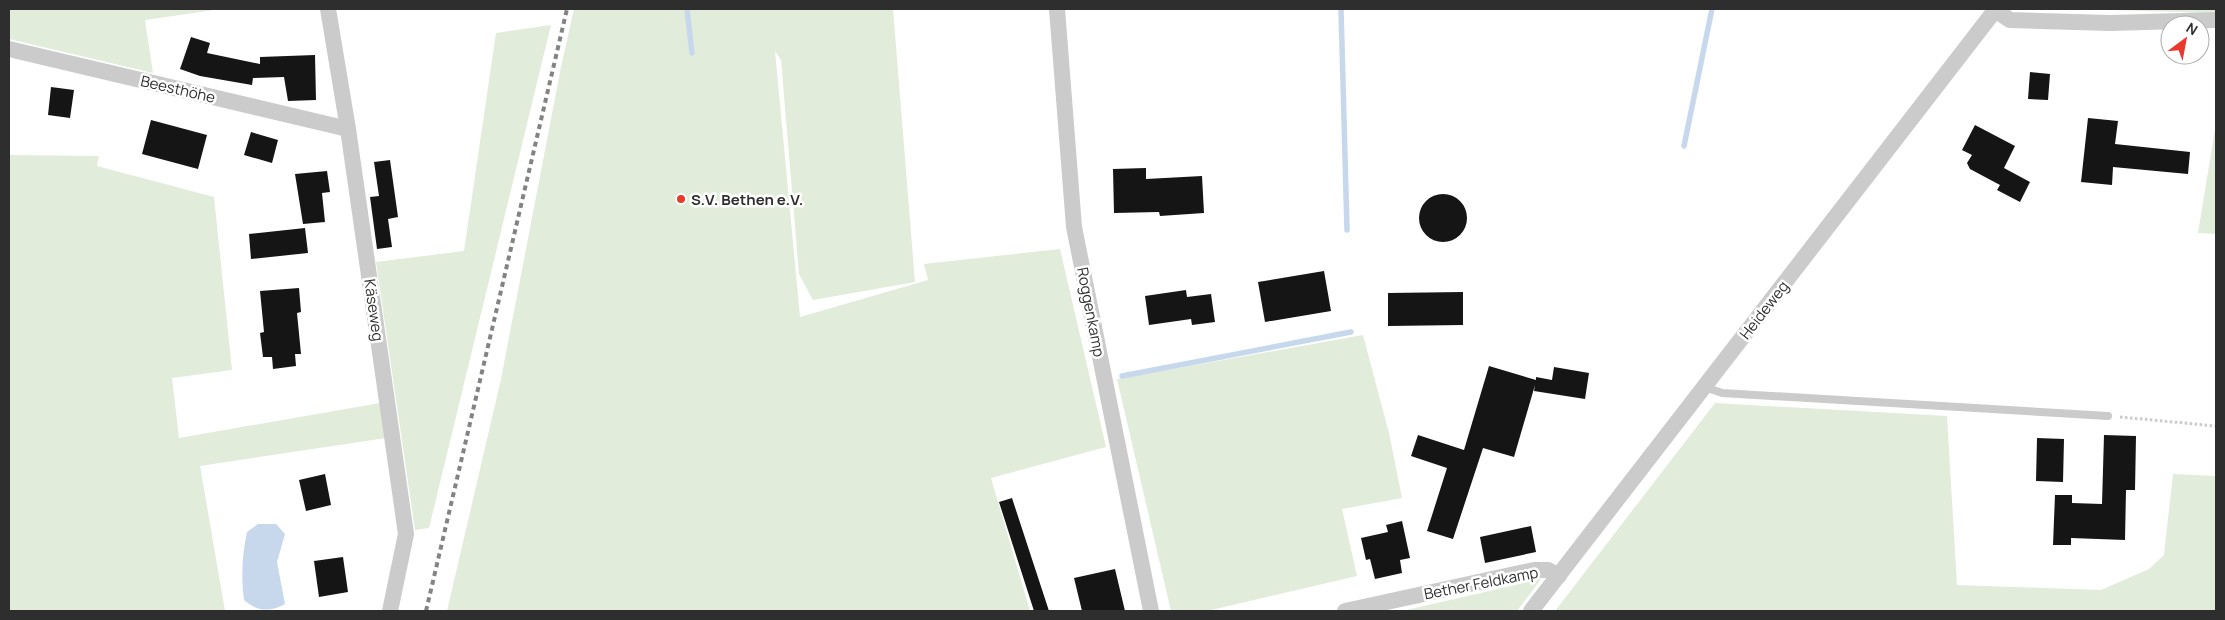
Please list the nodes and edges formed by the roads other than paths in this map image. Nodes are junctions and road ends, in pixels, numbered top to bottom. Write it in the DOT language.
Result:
graph roads {
  1 [pos="328,9"];
  2 [pos="1057,9"];
  3 [pos="1995,9"];
  4 [pos="2216,20"];
  5 [pos="9,49"];
  6 [pos="348,129"];
  7 [pos="1705,387"];
  8 [pos="2108,416"];
  9 [pos="1559,576"];
  10 [pos="390,611"];
  11 [pos="1151,611"];
  12 [pos="1345,611"];
  13 [pos="1531,611"];
  1 -- 6 [label="street, Käseweg"];
  2 -- 11 [label="street, Roggenkamp"];
  3 -- 4 [label="street"];
  3 -- 7 [label="street, Heideweg"];
  5 -- 6 [label="street, Beesthöhe"];
  6 -- 10 [label="street, Käseweg"];
  7 -- 8 [label="lane"];
  7 -- 9 [label="street, Heideweg"];
  9 -- 12 [label="street, Bether Feldkamp"];
  9 -- 13 [label="street, Heideweg"];
}
